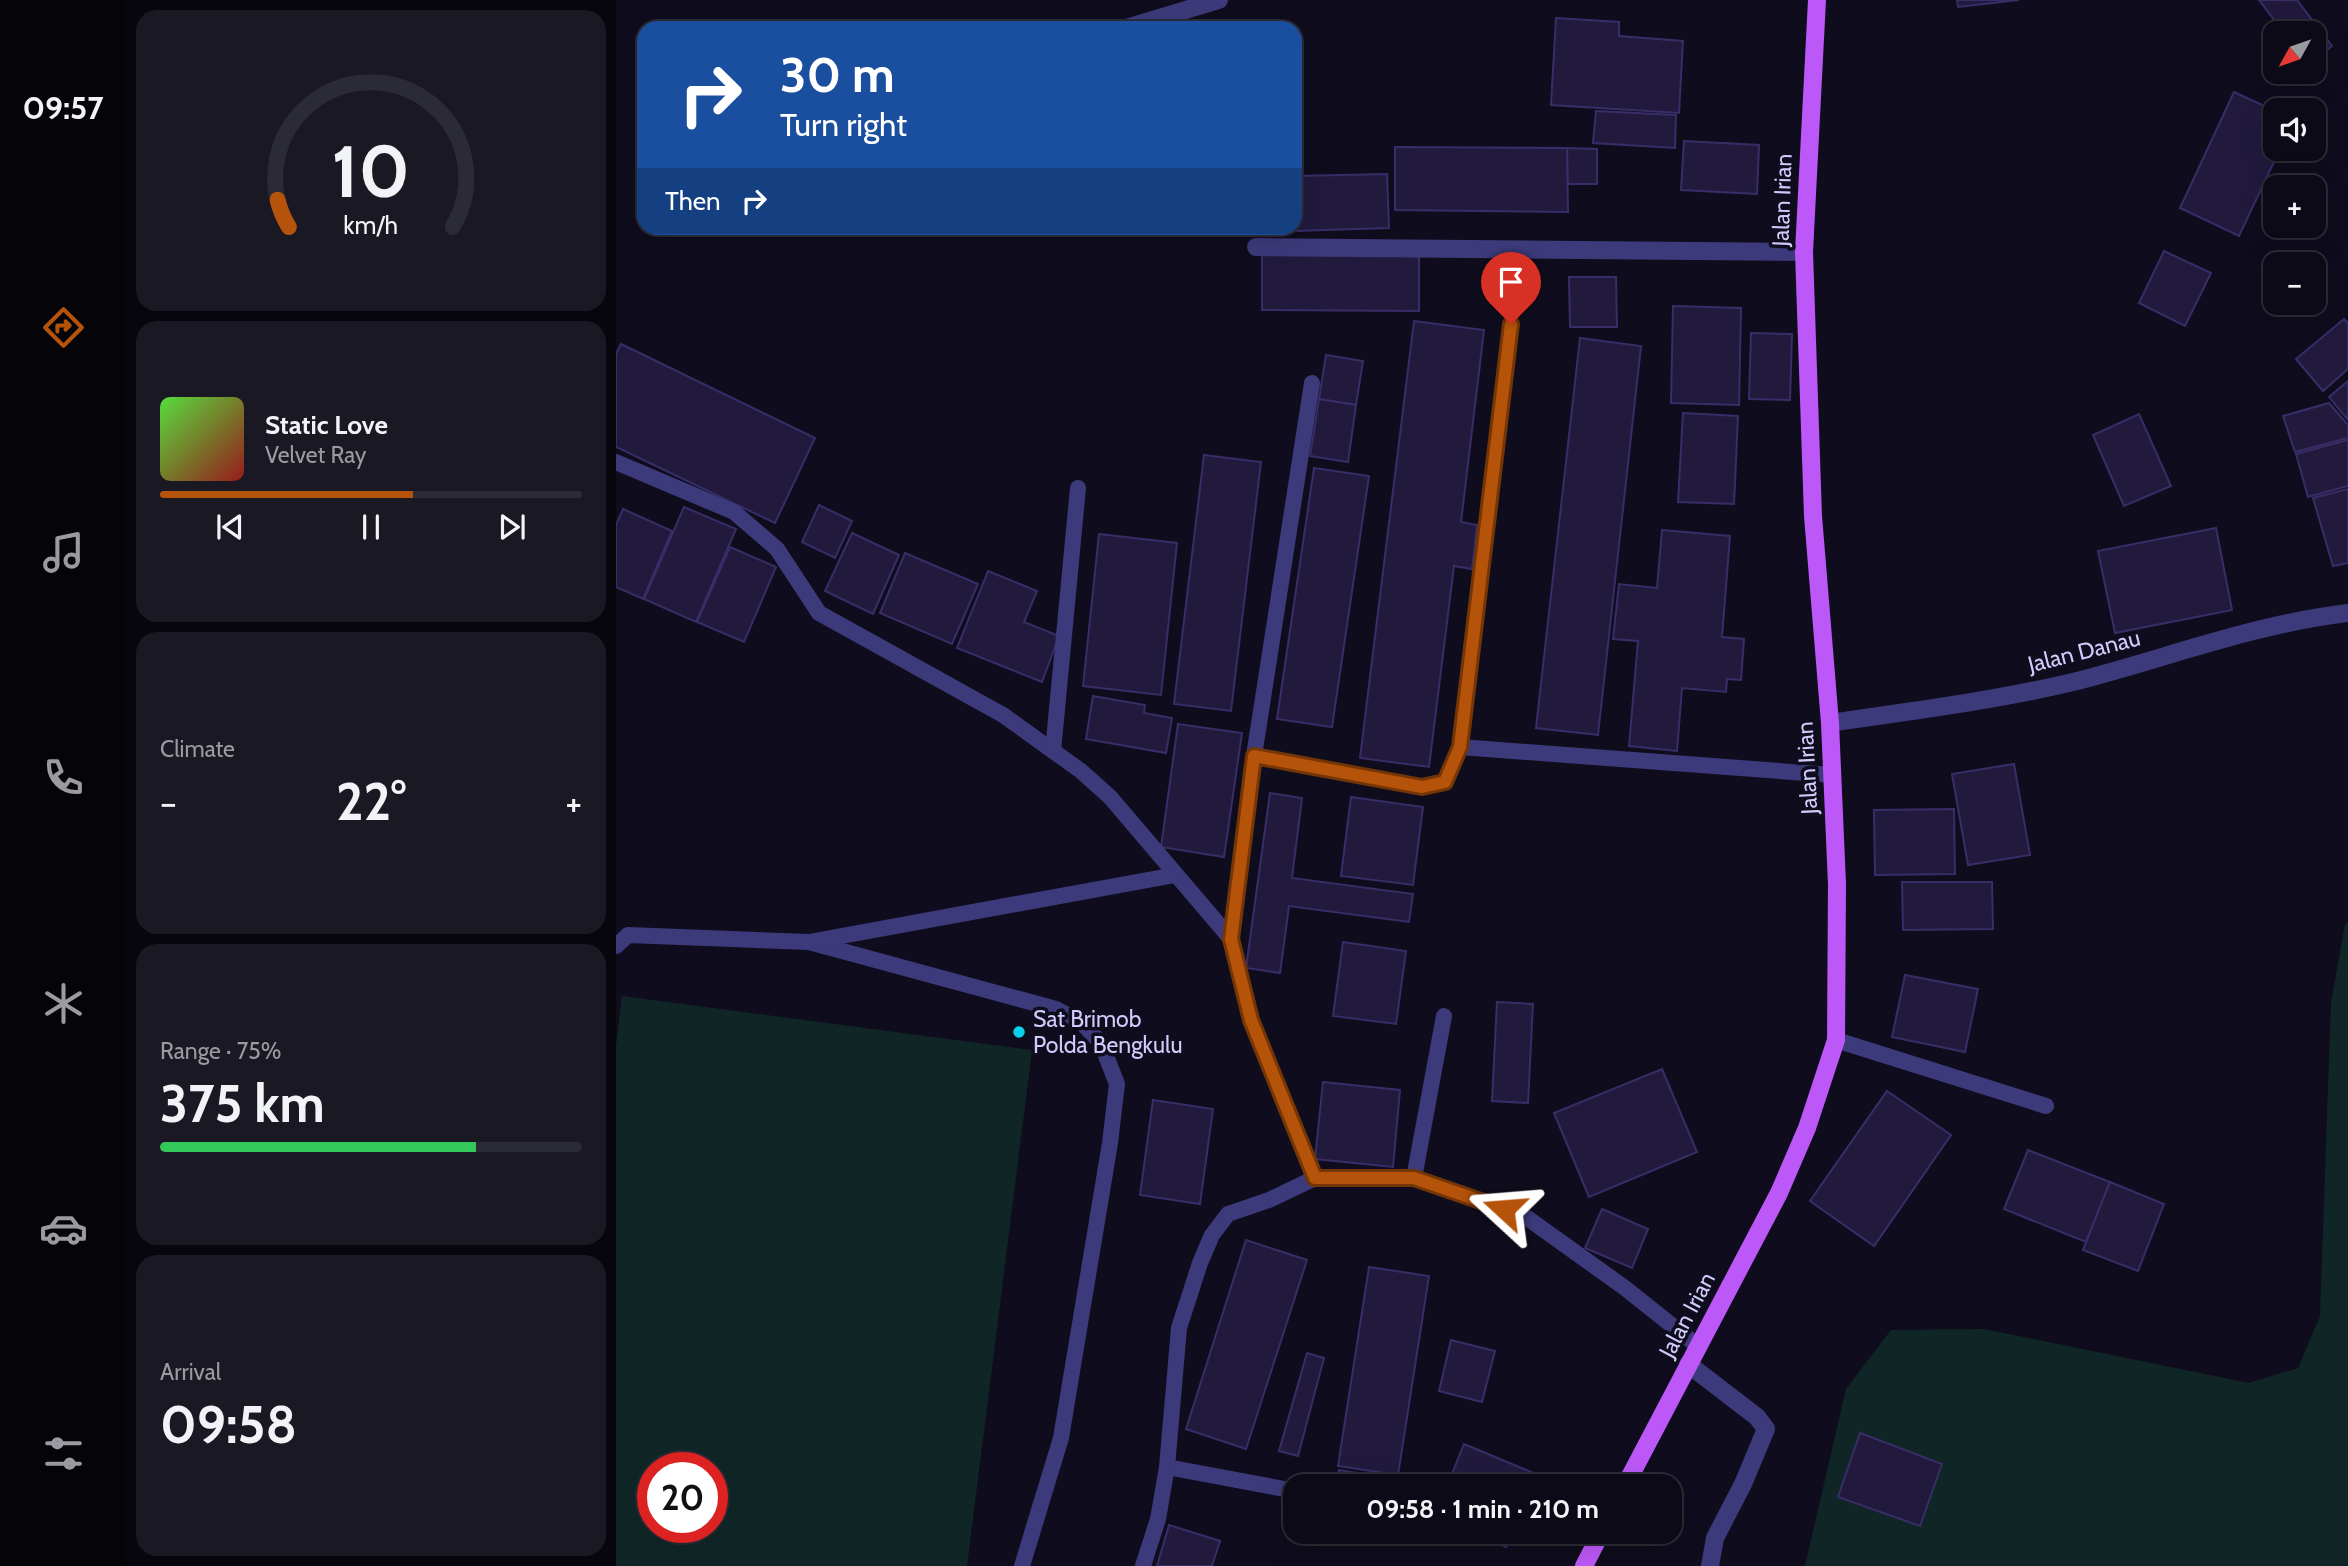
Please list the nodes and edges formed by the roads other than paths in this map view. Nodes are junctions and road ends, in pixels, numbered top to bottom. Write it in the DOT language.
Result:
graph roads {
  1 [pos="1219,0"];
  2 [pos="1817,0"];
  3 [pos="1149,21"];
  4 [pos="1256,247"];
  5 [pos="1804,252"];
  6 [pos="1511,324"];
  7 [pos="1312,383"];
  8 [pos="616,462"];
  9 [pos="1078,488"];
  10 [pos="2348,613"];
  11 [pos="1830,723"];
  12 [pos="1460,747"];
  13 [pos="1053,751"];
  14 [pos="1254,756"];
  15 [pos="1832,775"];
  16 [pos="1175,875"];
  17 [pos="1231,939"];
  18 [pos="809,942"];
  19 [pos="616,946"];
  20 [pos="1444,1016"];
  21 [pos="1836,1040"];
  22 [pos="2046,1107"];
  23 [pos="1315,1178"];
  24 [pos="1414,1178"];
  25 [pos="1699,1347"];
  26 [pos="1688,1364"];
  27 [pos="1167,1467"];
  28 [pos="1631,1474"];
  29 [pos="1283,1489"];
  30 [pos="1595,1544"];
  31 [pos="1023,1566"];
  32 [pos="1143,1566"];
  33 [pos="1584,1566"];
  34 [pos="1710,1566"];
  1 -- 3 [label="street"];
  2 -- 5 [label="main road, Jalan Irian"];
  4 -- 5 [label="street"];
  5 -- 11 [label="main road, Jalan Irian"];
  6 -- 12 [label="lane"];
  7 -- 14 [label="lane"];
  8 -- 13 [label="lane"];
  9 -- 13 [label="lane"];
  10 -- 11 [label="street, Jalan Danau"];
  11 -- 15 [label="main road, Jalan Irian"];
  12 -- 14 [label="lane"];
  12 -- 15 [label="lane"];
  13 -- 16 [label="lane"];
  14 -- 17 [label="lane"];
  15 -- 21 [label="main road, Jalan Irian"];
  16 -- 17 [label="lane"];
  16 -- 18 [label="lane"];
  17 -- 23 [label="lane"];
  18 -- 19 [label="lane"];
  18 -- 31 [label="lane"];
  20 -- 24 [label="lane"];
  21 -- 22 [label="lane"];
  21 -- 25 [label="main road, Jalan Irian"];
  23 -- 24 [label="lane"];
  23 -- 27 [label="lane"];
  24 -- 25 [label="lane"];
  25 -- 26 [label="main road, Jalan Irian"];
  26 -- 28 [label="main road, Jalan Irian"];
  26 -- 34 [label="street"];
  27 -- 29 [label="lane"];
  27 -- 32 [label="lane"];
  30 -- 33 [label="main road"];
}
